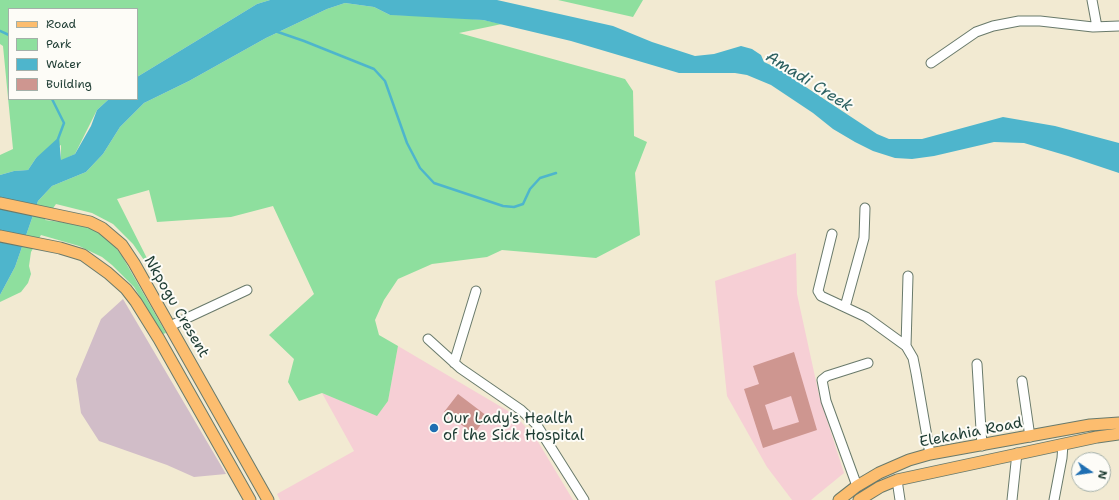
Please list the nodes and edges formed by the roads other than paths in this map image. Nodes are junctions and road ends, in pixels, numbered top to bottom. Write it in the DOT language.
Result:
graph roads {
  1 [pos="1092,0"];
  2 [pos="1119,26"];
  3 [pos="1097,27"];
  4 [pos="931,63"];
  5 [pos="0,203"];
  6 [pos="865,208"];
  7 [pos="832,234"];
  8 [pos="0,236"];
  9 [pos="908,276"];
  10 [pos="247,290"];
  11 [pos="476,291"];
  12 [pos="845,307"];
  13 [pos="170,326"];
  14 [pos="428,339"];
  15 [pos="906,346"];
  16 [pos="454,363"];
  17 [pos="868,363"];
  18 [pos="977,364"];
  19 [pos="1022,381"];
  20 [pos="1119,423"];
  21 [pos="1119,434"];
  22 [pos="1030,437"];
  23 [pos="1063,444"];
  24 [pos="982,446"];
  25 [pos="1017,453"];
  26 [pos="930,454"];
  27 [pos="897,480"];
  28 [pos="857,486"];
  29 [pos="250,500"];
  30 [pos="268,500"];
  31 [pos="584,500"];
  32 [pos="839,500"];
  33 [pos="859,500"];
  34 [pos="900,500"];
  35 [pos="1012,500"];
  36 [pos="1054,500"];
  1 -- 3 [label="street"];
  2 -- 3 [label="street"];
  3 -- 4 [label="street"];
  5 -- 13 [label="main road, Nkpogu Cresent"];
  6 -- 12 [label="street"];
  7 -- 12 [label="street"];
  8 -- 29 [label="main road, Nkpogu Cresent"];
  9 -- 15 [label="street"];
  10 -- 13 [label="street"];
  11 -- 16 [label="street"];
  12 -- 15 [label="street"];
  13 -- 30 [label="main road, Nkpogu Cresent"];
  14 -- 16 [label="street"];
  15 -- 26 [label="street"];
  16 -- 31 [label="street"];
  17 -- 28 [label="street"];
  18 -- 24 [label="street"];
  19 -- 22 [label="street"];
  20 -- 22 [label="main road, Elekahia Road"];
  21 -- 23 [label="main road, Elekahia Road"];
  22 -- 24 [label="main road, Elekahia Road"];
  23 -- 25 [label="main road, Elekahia Road"];
  23 -- 36 [label="street"];
  24 -- 26 [label="main road, Elekahia Road"];
  25 -- 27 [label="main road, Elekahia Road"];
  25 -- 35 [label="street"];
  26 -- 28 [label="main road, Elekahia Road"];
  27 -- 33 [label="main road, Elekahia Road"];
  27 -- 34 [label="street"];
  28 -- 32 [label="main road, Elekahia Road"];
}
